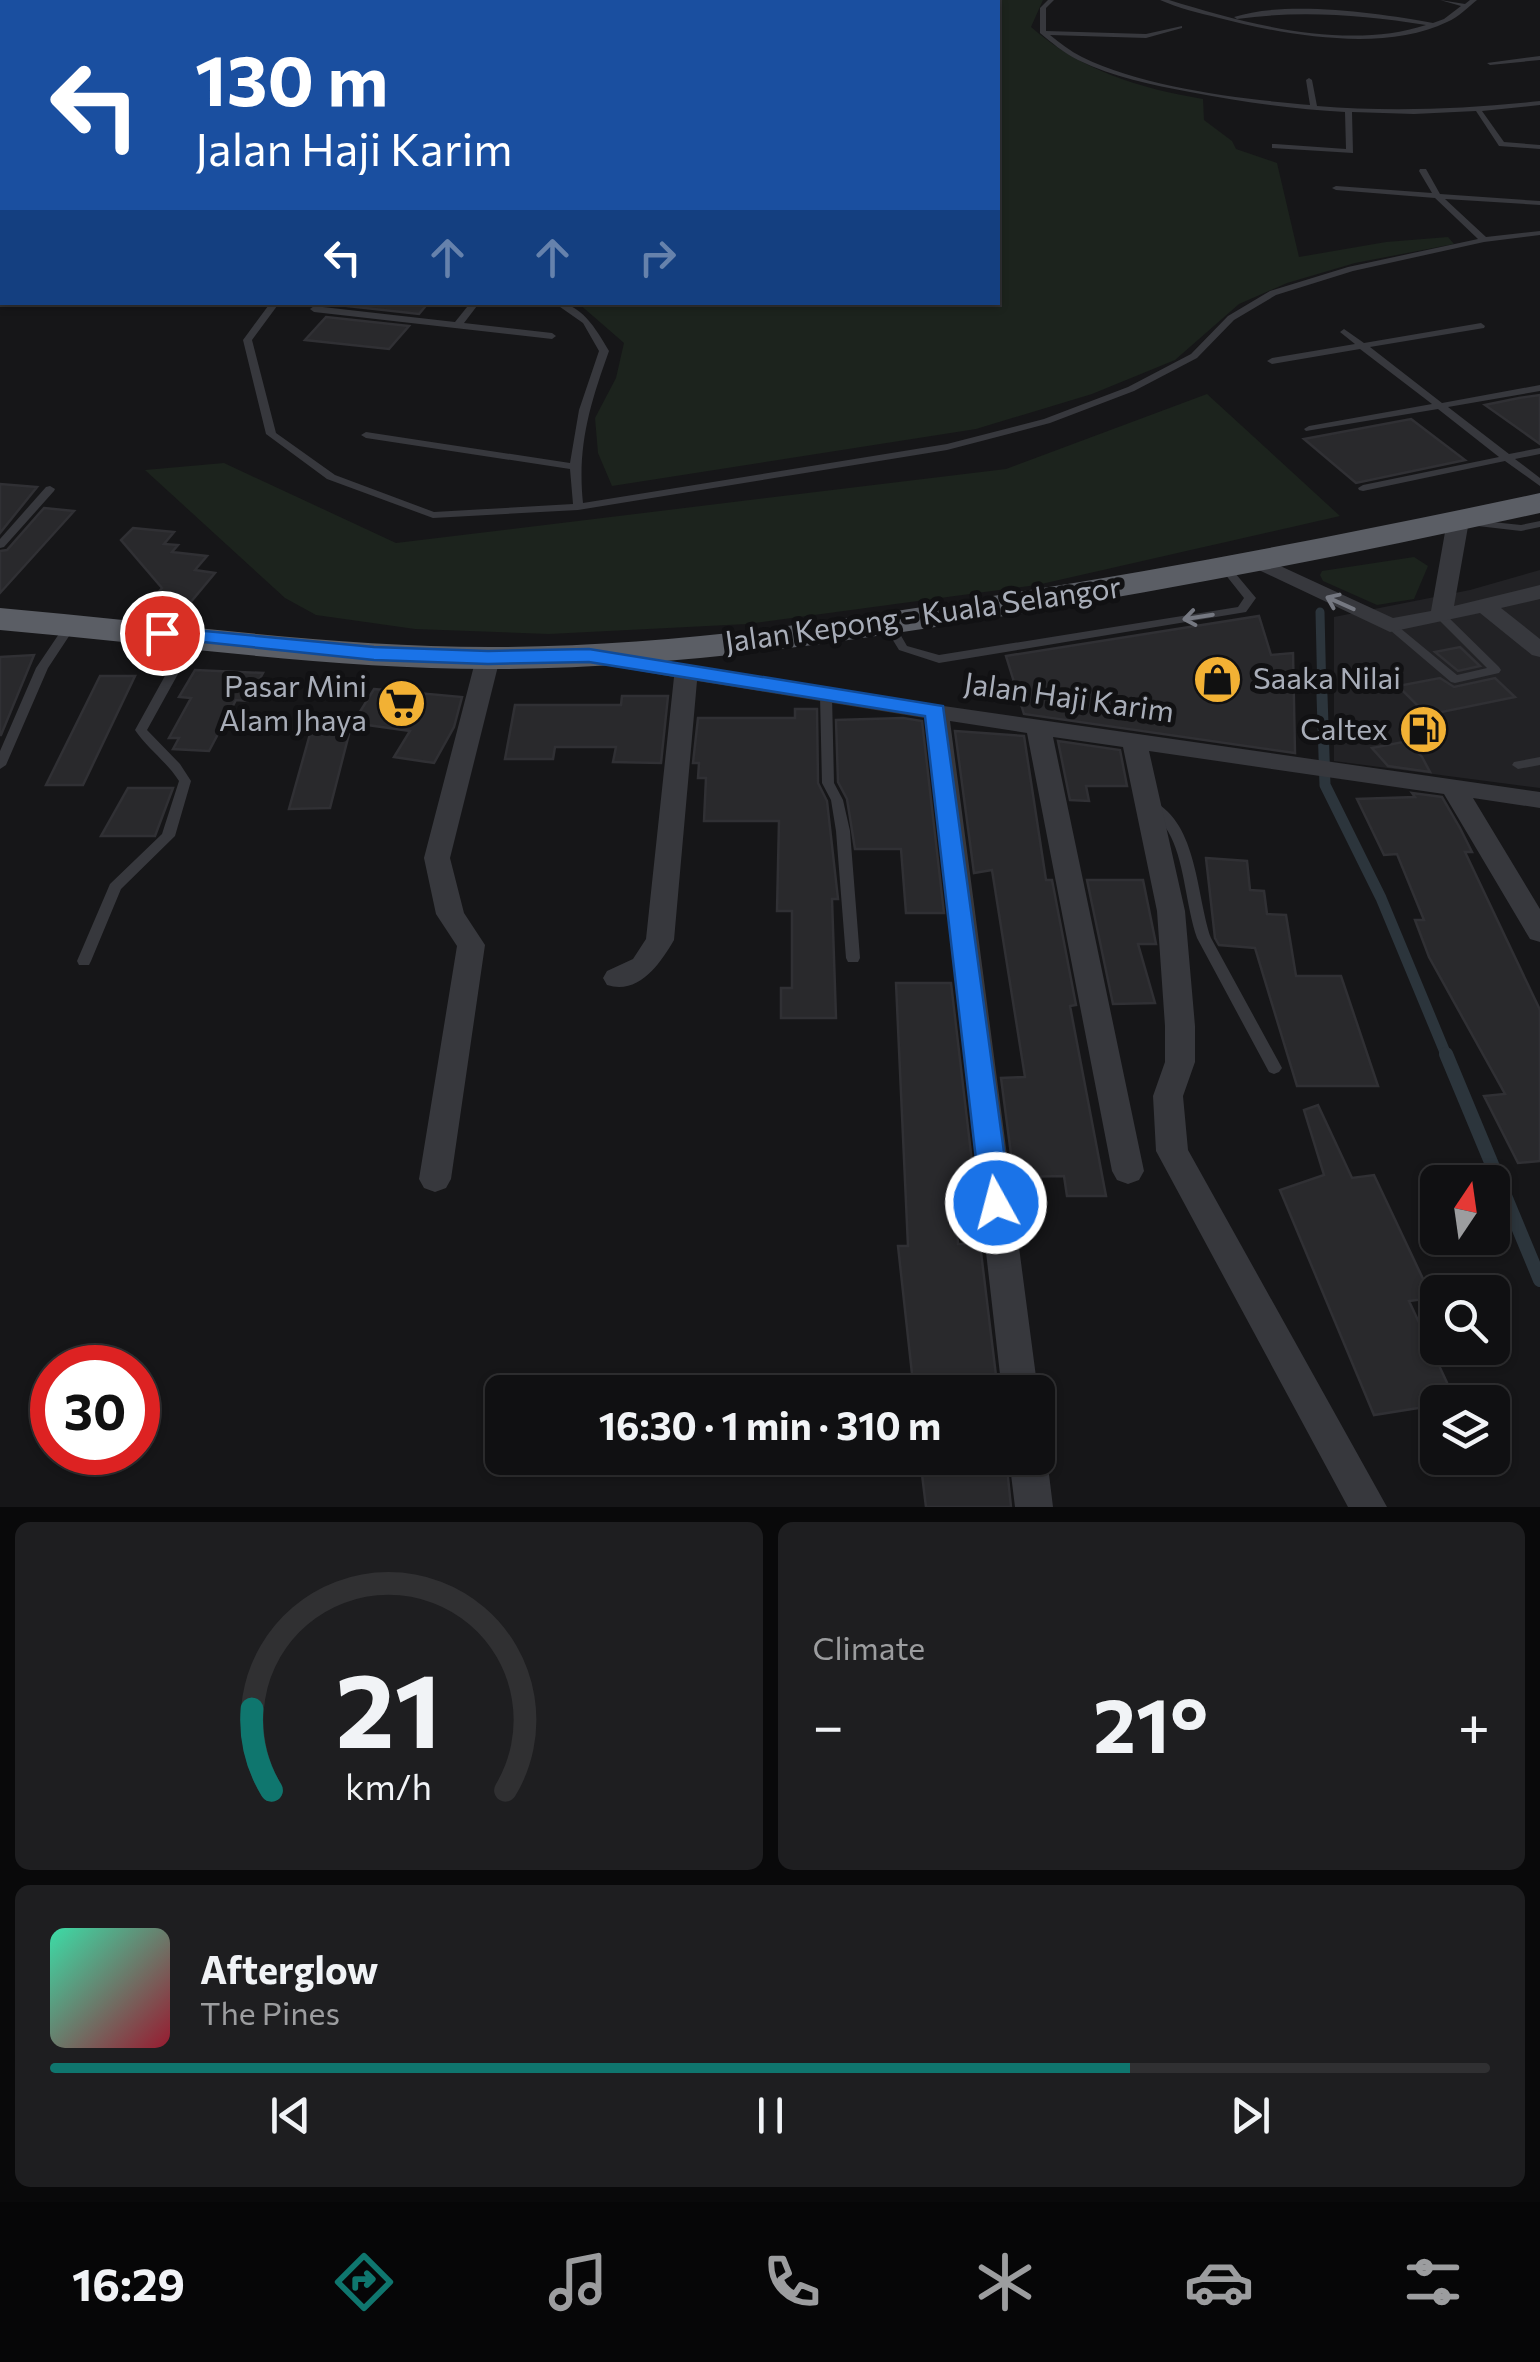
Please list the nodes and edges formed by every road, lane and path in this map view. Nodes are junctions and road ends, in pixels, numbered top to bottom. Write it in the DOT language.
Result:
graph roads {
  1 [pos="1051,0"];
  2 [pos="1163,0"];
  3 [pos="1443,0"];
  4 [pos="1471,3"];
  5 [pos="1230,18"];
  6 [pos="1438,25"];
  7 [pos="1180,27"];
  8 [pos="1043,33"];
  9 [pos="1540,58"];
  10 [pos="1490,63"];
  11 [pos="1309,80"];
  12 [pos="1540,103"];
  13 [pos="1314,108"];
  14 [pos="1348,111"];
  15 [pos="1479,111"];
  16 [pos="1275,146"];
  17 [pos="1540,147"];
  18 [pos="1423,171"];
  19 [pos="1336,188"];
  20 [pos="1437,196"];
  21 [pos="1540,203"];
  22 [pos="1540,233"];
  23 [pos="1484,240"];
  24 [pos="274,305"];
  25 [pos="474,305"];
  26 [pos="562,305"];
  27 [pos="314,310"];
  28 [pos="458,324"];
  29 [pos="1482,326"];
  30 [pos="1344,332"];
  31 [pos="552,336"];
  32 [pos="1362,346"];
  33 [pos="1272,361"];
  34 [pos="1540,388"];
  35 [pos="1440,406"];
  36 [pos="1308,429"];
  37 [pos="366,434"];
  38 [pos="1540,451"];
  39 [pos="1508,458"];
  40 [pos="572,466"];
  41 [pos="1540,483"];
  42 [pos="1363,488"];
  43 [pos="50,489"];
  44 [pos="1540,503"];
  45 [pos="578,508"];
  46 [pos="1458,521"];
  47 [pos="1540,524"];
  48 [pos="0,545"];
  49 [pos="1240,566"];
  50 [pos="1540,592"];
  51 [pos="1484,605"];
  52 [pos="1441,616"];
  53 [pos="0,619"];
  54 [pos="71,624"];
  55 [pos="1390,624"];
  56 [pos="193,636"];
  57 [pos="1540,650"];
  58 [pos="589,656"];
  59 [pos="488,658"];
  60 [pos="686,673"];
  61 [pos="826,696"];
  62 [pos="936,711"];
  63 [pos="1038,726"];
  64 [pos="1134,740"];
  65 [pos="1540,761"];
  66 [pos="0,765"];
  67 [pos="1518,765"];
  68 [pos="1454,788"];
  69 [pos="1148,800"];
  70 [pos="1540,800"];
  71 [pos="1540,932"];
  72 [pos="852,958"];
  73 [pos="84,960"];
  74 [pos="617,978"];
  75 [pos="1274,1068"];
  76 [pos="1128,1170"];
  77 [pos="435,1179"];
  78 [pos="1018,1375"];
  79 [pos="1030,1475"];
  80 [pos="1034,1507"];
  81 [pos="1368,1507"];
  1 -- 8 [label="lane"];
  2 -- 5 [label="lane"];
  3 -- 4 [label="lane"];
  4 -- 6 [label="lane"];
  5 -- 6 [label="lane"];
  5 -- 6 [label="lane"];
  7 -- 8 [label="lane"];
  8 -- 13 [label="lane"];
  9 -- 10 [label="lane"];
  11 -- 13 [label="lane"];
  12 -- 15 [label="lane"];
  13 -- 14 [label="lane"];
  14 -- 15 [label="lane"];
  14 -- 16 [label="lane"];
  15 -- 17 [label="lane"];
  18 -- 20 [label="lane"];
  19 -- 20 [label="lane"];
  20 -- 21 [label="lane"];
  20 -- 23 [label="lane"];
  22 -- 23 [label="lane"];
  23 -- 45 [label="lane"];
  24 -- 45 [label="lane"];
  25 -- 28 [label="lane"];
  26 -- 40 [label="lane"];
  27 -- 28 [label="lane"];
  28 -- 31 [label="lane"];
  29 -- 32 [label="lane"];
  30 -- 32 [label="lane"];
  32 -- 33 [label="lane"];
  32 -- 35 [label="lane"];
  34 -- 35 [label="lane"];
  35 -- 36 [label="lane"];
  35 -- 39 [label="lane"];
  37 -- 40 [label="lane"];
  38 -- 39 [label="lane"];
  39 -- 41 [label="lane"];
  39 -- 42 [label="lane"];
  40 -- 45 [label="lane"];
  43 -- 48 [label="lane"];
  44 -- 46 [label="highway, Jalan Kepong - Kuala Selangor"];
  46 -- 47 [label="lane"];
  46 -- 49 [label="highway, Jalan Kepong - Kuala Selangor"];
  46 -- 52 [label="street"];
  55 -- 49 [label="street, one-way"];
  49 -- 58 [label="highway, Jalan Kepong - Kuala Selangor"];
  50 -- 51 [label="street"];
  51 -- 52 [label="street"];
  51 -- 57 [label="street"];
  52 -- 55 [label="street"];
  52 -- 55 [label="lane"];
  53 -- 54 [label="highway, Jalan Kepong - Kuala Selangor"];
  54 -- 56 [label="highway, Jalan Kepong - Kuala Selangor"];
  54 -- 66 [label="lane"];
  56 -- 59 [label="highway, Jalan Kepong - Kuala Selangor"];
  56 -- 73 [label="lane"];
  58 -- 59 [label="highway, Jalan Kepong - Kuala Selangor"];
  58 -- 60 [label="street, Jalan Haji Karim"];
  59 -- 77 [label="street"];
  60 -- 61 [label="street, Jalan Haji Karim"];
  60 -- 74 [label="street"];
  61 -- 62 [label="street, Jalan Haji Karim"];
  61 -- 72 [label="lane"];
  62 -- 63 [label="street, Jalan Haji Karim"];
  62 -- 78 [label="street"];
  63 -- 64 [label="street, Jalan Haji Karim"];
  63 -- 76 [label="street"];
  64 -- 68 [label="street, Jalan Haji Karim"];
  64 -- 69 [label="street"];
  65 -- 67 [label="lane"];
  68 -- 70 [label="street, Jalan Haji Karim"];
  68 -- 71 [label="street"];
  69 -- 75 [label="lane"];
  69 -- 81 [label="street"];
  79 -- 80 [label="street"];
}
